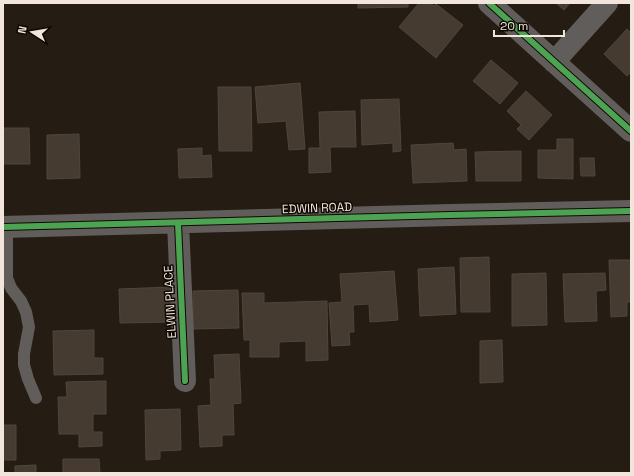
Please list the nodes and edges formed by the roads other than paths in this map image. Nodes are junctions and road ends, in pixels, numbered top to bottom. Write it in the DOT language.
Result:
graph roads {
  1 [pos="489,3"];
  2 [pos="607,3"];
  3 [pos="554,62"];
  4 [pos="631,132"];
  5 [pos="631,211"];
  6 [pos="178,222"];
  7 [pos="5,227"];
  8 [pos="185,381"];
  9 [pos="36,398"];
  1 -- 3 [label="street"];
  2 -- 3 [label="street"];
  3 -- 4 [label="street"];
  5 -- 6 [label="street, EDWIN ROAD"];
  6 -- 7 [label="street, EDWIN ROAD"];
  6 -- 8 [label="street, ELWIN PLACE"];
  7 -- 9 [label="lane"];
}
